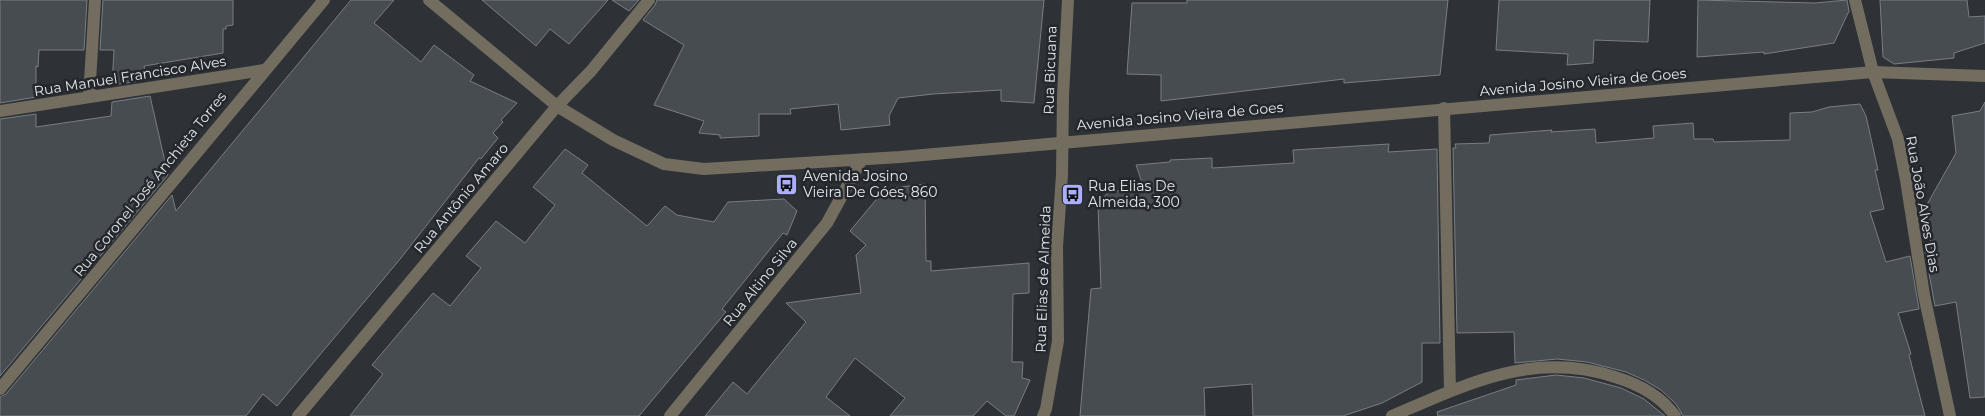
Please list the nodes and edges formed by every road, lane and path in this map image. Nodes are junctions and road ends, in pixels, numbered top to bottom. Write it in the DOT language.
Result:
graph roads {
  1 [pos="95,0"];
  2 [pos="324,0"];
  3 [pos="429,0"];
  4 [pos="649,0"];
  5 [pos="1068,0"];
  6 [pos="1855,0"];
  7 [pos="264,70"];
  8 [pos="1873,72"];
  9 [pos="1985,76"];
  10 [pos="89,97"];
  11 [pos="557,106"];
  12 [pos="1444,108"];
  13 [pos="0,111"];
  14 [pos="1063,142"];
  15 [pos="862,159"];
  16 [pos="0,389"];
  17 [pos="1450,391"];
  18 [pos="298,416"];
  19 [pos="670,416"];
  20 [pos="1043,416"];
  21 [pos="1392,416"];
  22 [pos="1675,416"];
  23 [pos="1950,416"];
  1 -- 10 [label="street"];
  2 -- 7 [label="street, Rua Coronel José Anchieta Torres"];
  3 -- 11 [label="street, Avenida Josino Vieira de Goes"];
  4 -- 11 [label="street, Rua Antônio Amaro"];
  5 -- 14 [label="street, Rua Bicuana"];
  6 -- 8 [label="street, Rua João Alves Dias"];
  7 -- 10 [label="street, Rua Manuel Francisco Alves"];
  7 -- 16 [label="street, Rua Coronel José Anchieta Torres"];
  8 -- 9 [label="street, Avenida Josino Vieira de Goes"];
  8 -- 12 [label="street, Avenida Josino Vieira de Goes"];
  8 -- 23 [label="street, Rua João Alves Dias"];
  10 -- 13 [label="street, Rua Manuel Francisco Alves"];
  11 -- 15 [label="street, Avenida Josino Vieira de Goes"];
  11 -- 18 [label="street, Rua Antônio Amaro"];
  12 -- 14 [label="street, Avenida Josino Vieira de Goes"];
  12 -- 17 [label="street"];
  14 -- 15 [label="street, Avenida Josino Vieira de Goes"];
  14 -- 20 [label="street, Rua Elias de Almeida"];
  15 -- 19 [label="street, Rua Altino Silva"];
  17 -- 21 [label="street"];
  17 -- 22 [label="street"];
}
